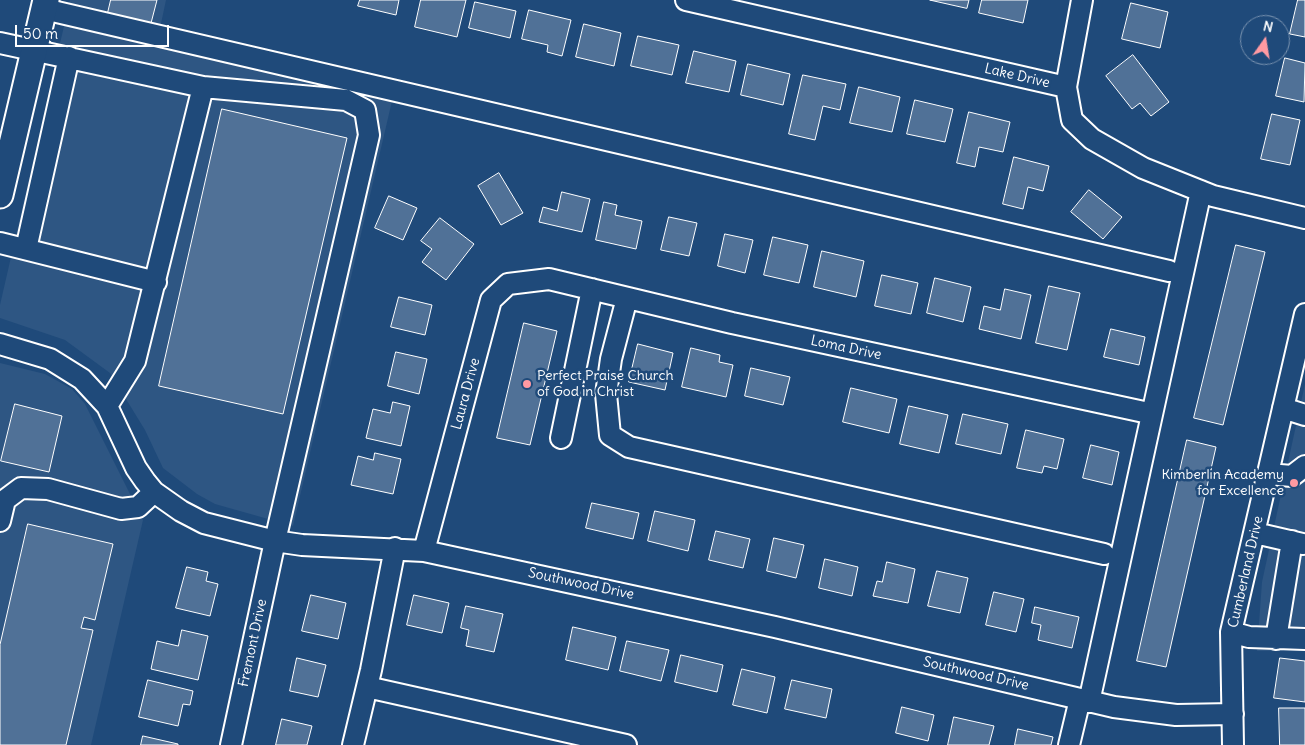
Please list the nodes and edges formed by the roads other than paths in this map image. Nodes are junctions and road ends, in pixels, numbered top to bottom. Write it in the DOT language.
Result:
graph roads {
  1 [pos="686,0"];
  2 [pos="1082,0"];
  3 [pos="45,4"];
  4 [pos="0,43"];
  5 [pos="34,51"];
  6 [pos="69,57"];
  7 [pos="203,87"];
  8 [pos="1066,87"];
  9 [pos="1201,191"];
  10 [pos="0,195"];
  11 [pos="1305,218"];
  12 [pos="0,243"];
  13 [pos="26,249"];
  14 [pos="1169,271"];
  15 [pos="549,279"];
  16 [pos="156,282"];
  17 [pos="592,289"];
  18 [pos="627,298"];
  19 [pos="1305,314"];
  20 [pos="0,344"];
  21 [pos="106,406"];
  22 [pos="1283,408"];
  23 [pos="1144,412"];
  24 [pos="1305,415"];
  25 [pos="561,438"];
  26 [pos="1305,466"];
  27 [pos="1268,474"];
  28 [pos="154,492"];
  29 [pos="2,500"];
  30 [pos="0,521"];
  31 [pos="1255,533"];
  32 [pos="275,541"];
  33 [pos="1298,543"];
  34 [pos="395,548"];
  35 [pos="424,551"];
  36 [pos="1104,554"];
  37 [pos="1231,632"];
  38 [pos="1276,639"];
  39 [pos="1305,639"];
  40 [pos="367,687"];
  41 [pos="1084,700"];
  42 [pos="1233,714"];
  43 [pos="231,745"];
  44 [pos="353,745"];
  45 [pos="626,745"];
  46 [pos="1069,745"];
  47 [pos="1233,745"];
  1 -- 8 [label="street, Lake Drive"];
  2 -- 8 [label="street"];
  3 -- 5 [label="main road"];
  3 -- 14 [label="street"];
  4 -- 5 [label="street"];
  5 -- 6 [label="street"];
  5 -- 10 [label="main road"];
  6 -- 7 [label="street"];
  6 -- 13 [label="street"];
  7 -- 16 [label="street"];
  7 -- 32 [label="street, Fremont Drive"];
  8 -- 9 [label="street, Lake Drive"];
  9 -- 11 [label="street, Lake Drive"];
  9 -- 41 [label="street"];
  12 -- 13 [label="street"];
  13 -- 16 [label="street"];
  15 -- 17 [label="street, Loma Drive"];
  15 -- 35 [label="street, Laura Drive"];
  16 -- 21 [label="street"];
  17 -- 18 [label="street, Loma Drive"];
  17 -- 25 [label="street"];
  18 -- 23 [label="street, Loma Drive"];
  18 -- 36 [label="street"];
  19 -- 22 [label="street, Cumberland Drive"];
  20 -- 21 [label="street, Southwood Drive"];
  21 -- 28 [label="street, Southwood Drive"];
  22 -- 24 [label="street"];
  22 -- 27 [label="street, Cumberland Drive"];
  26 -- 27 [label="street"];
  27 -- 31 [label="street, Cumberland Drive"];
  28 -- 29 [label="street"];
  28 -- 32 [label="street, Southwood Drive"];
  29 -- 30 [label="street"];
  31 -- 33 [label="street"];
  31 -- 37 [label="street, Cumberland Drive"];
  32 -- 34 [label="street, Southwood Drive"];
  32 -- 43 [label="street, Fremont Drive"];
  33 -- 38 [label="street"];
  34 -- 35 [label="street, Southwood Drive"];
  34 -- 40 [label="street"];
  35 -- 41 [label="street, Southwood Drive"];
  37 -- 38 [label="street"];
  37 -- 42 [label="street, Cumberland Drive"];
  38 -- 39 [label="street"];
  40 -- 44 [label="street"];
  40 -- 45 [label="street"];
  41 -- 42 [label="street, Southwood Drive"];
  41 -- 46 [label="street"];
  42 -- 47 [label="street, Cumberland Drive"];
}
